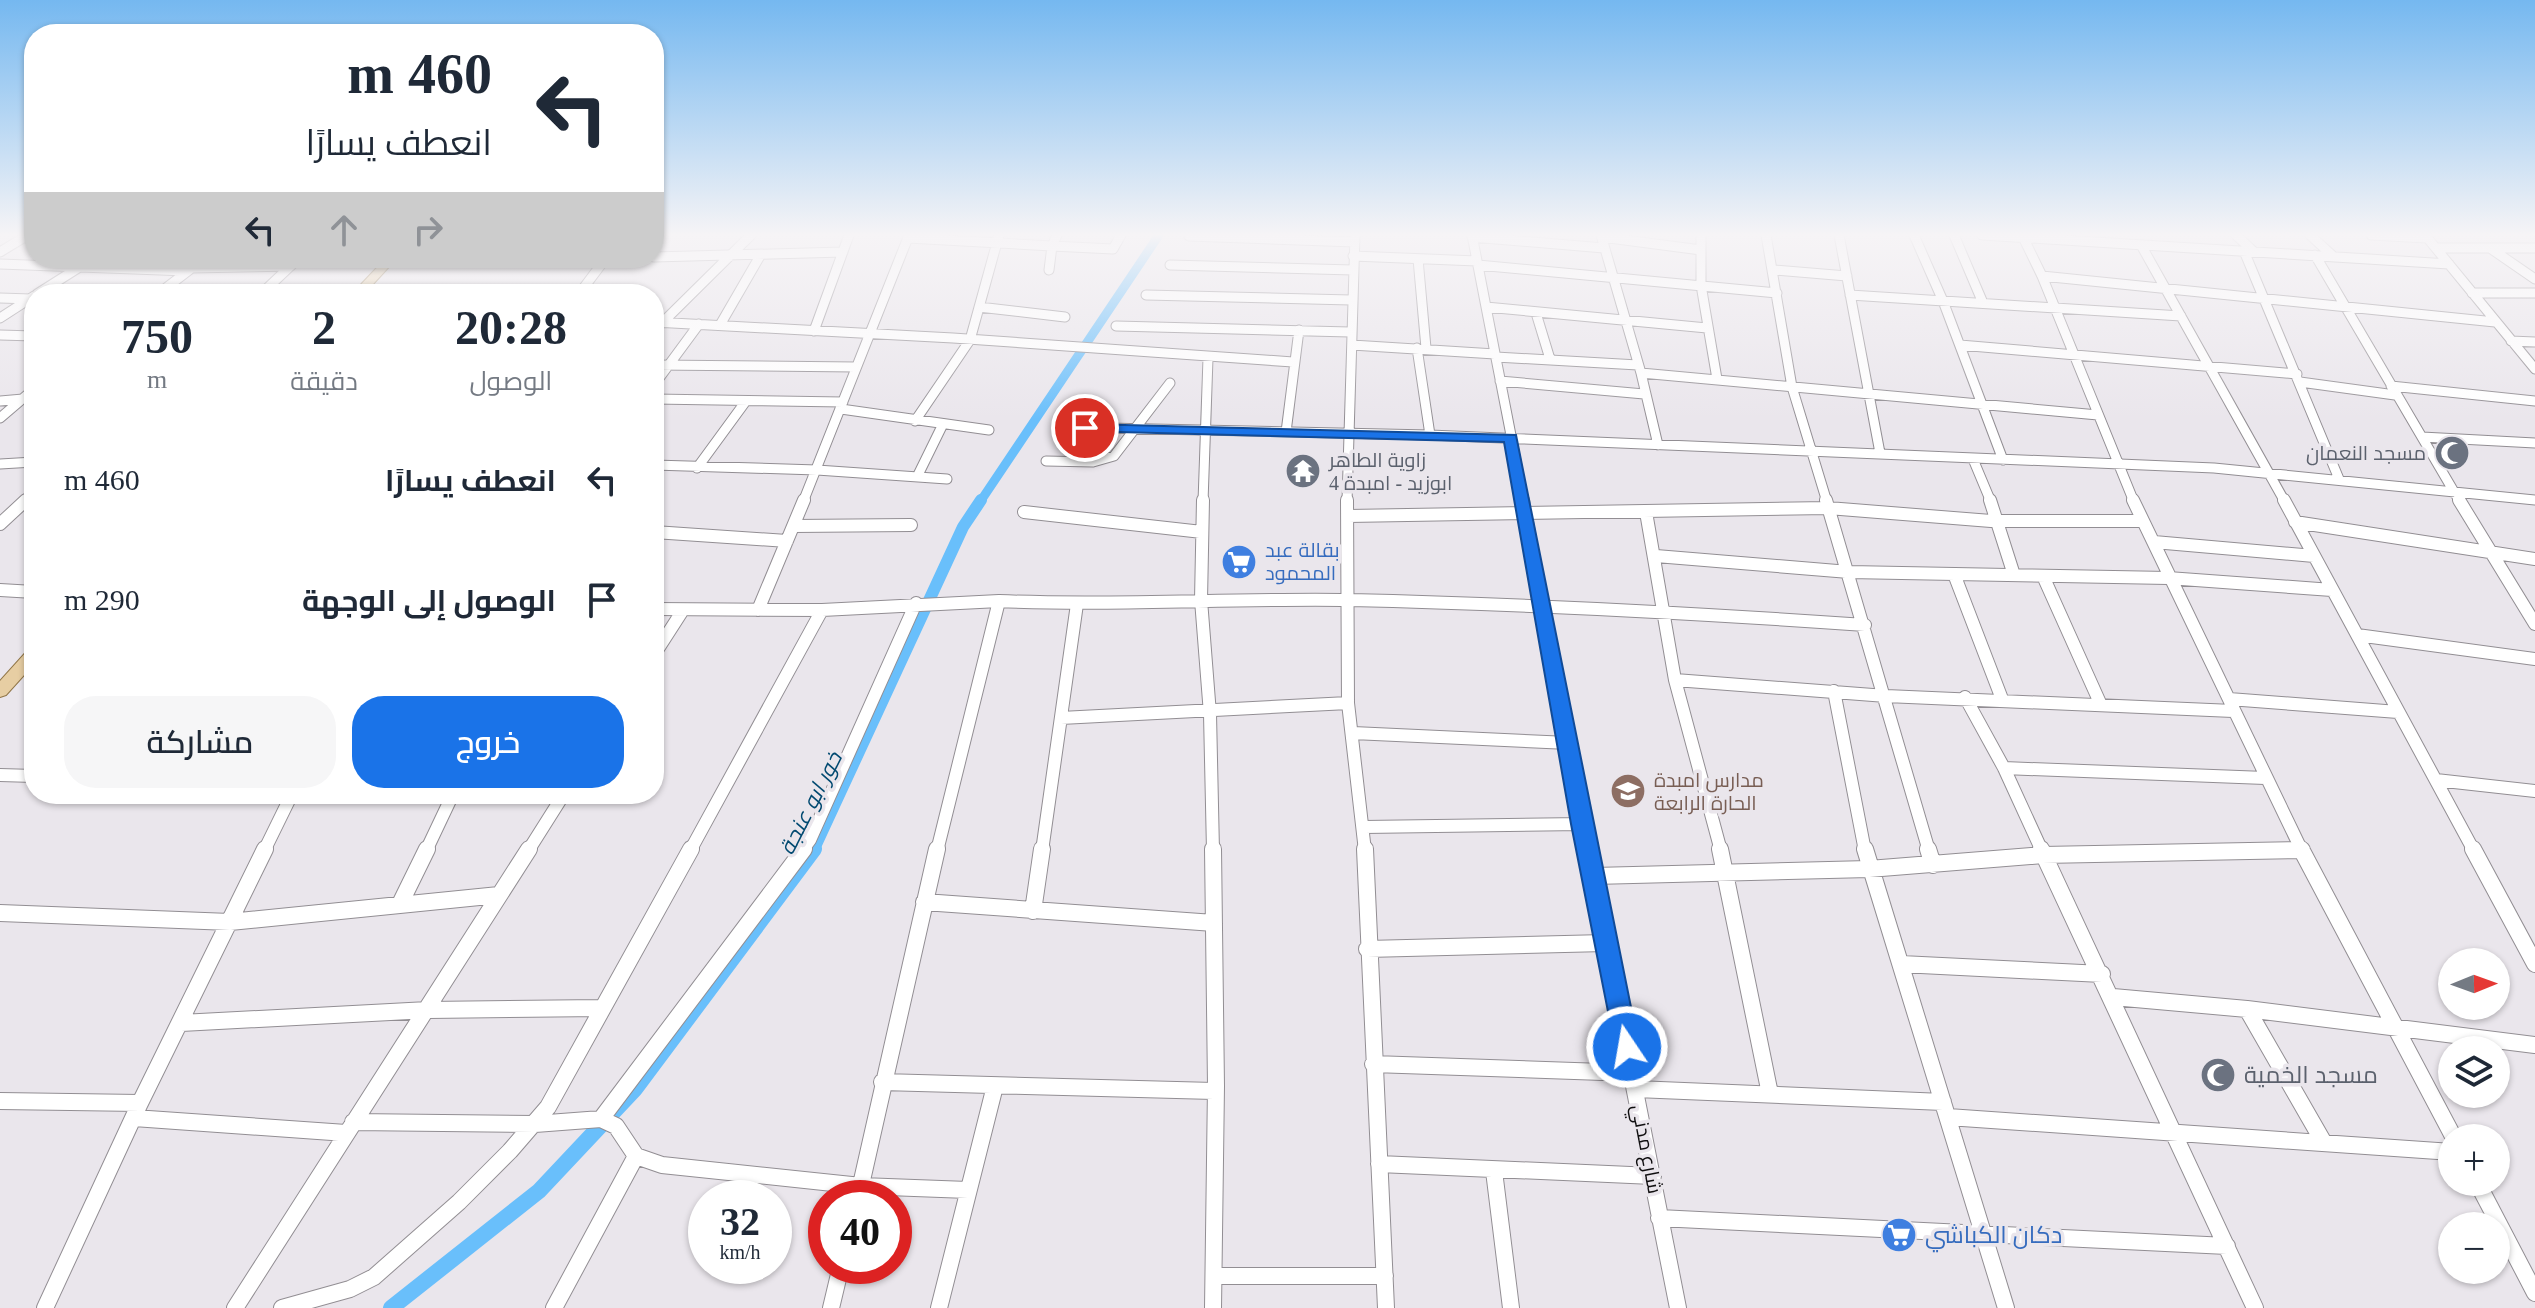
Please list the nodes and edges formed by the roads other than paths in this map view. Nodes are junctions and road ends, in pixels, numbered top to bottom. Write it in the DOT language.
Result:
graph roads {
  1 [pos="686,296"];
  2 [pos="737,296"];
  3 [pos="827,296"];
  4 [pos="887,296"];
  5 [pos="982,296"];
  6 [pos="1189,296"];
  7 [pos="1351,296"];
  8 [pos="1419,296"];
  9 [pos="1484,296"];
  10 [pos="1617,296"];
  11 [pos="1703,296"];
  12 [pos="1777,296"];
  13 [pos="1850,296"];
  14 [pos="1866,296"];
  15 [pos="1941,296"];
  16 [pos="1980,296"];
  17 [pos="2051,296"];
  18 [pos="2169,296"];
  19 [pos="2241,296"];
  20 [pos="2265,296"];
  21 [pos="2339,296"];
  22 [pos="2474,296"];
  23 [pos="24,297"];
  24 [pos="0,298"];
  25 [pos="2266,299"];
  26 [pos="1351,300"];
  27 [pos="1943,301"];
  28 [pos="24,303"];
  29 [pos="1983,303"];
  30 [pos="979,307"];
  31 [pos="1486,307"];
  32 [pos="2056,308"];
  33 [pos="2347,310"];
  34 [pos="1536,313"];
  35 [pos="664,316"];
  36 [pos="2181,316"];
  37 [pos="1065,317"];
  38 [pos="0,318"];
  39 [pos="664,322"];
  40 [pos="1624,322"];
  41 [pos="2495,322"];
  42 [pos="699,324"];
  43 [pos="720,325"];
  44 [pos="1116,326"];
  45 [pos="1707,328"];
  46 [pos="1299,330"];
  47 [pos="814,331"];
  48 [pos="873,335"];
  49 [pos="24,336"];
  50 [pos="3,337"];
  51 [pos="1351,338"];
  52 [pos="970,340"];
  53 [pos="2511,341"];
  54 [pos="2535,342"];
  55 [pos="1960,345"];
  56 [pos="1421,348"];
  57 [pos="2072,352"];
  58 [pos="1495,355"];
  59 [pos="1208,358"];
  60 [pos="1550,359"];
  61 [pos="1293,362"];
  62 [pos="664,365"];
  63 [pos="669,365"];
  64 [pos="2208,365"];
  65 [pos="856,367"];
  66 [pos="1640,369"];
  67 [pos="2535,369"];
  68 [pos="664,372"];
  69 [pos="2298,378"];
  70 [pos="1717,379"];
  71 [pos="1500,381"];
  72 [pos="1170,383"];
  73 [pos="1792,387"];
  74 [pos="2393,391"];
  75 [pos="1644,394"];
  76 [pos="1869,394"];
  77 [pos="22,399"];
  78 [pos="664,399"];
  79 [pos="0,401"];
  80 [pos="746,401"];
  81 [pos="2535,401"];
  82 [pos="1982,404"];
  83 [pos="842,406"];
  84 [pos="2098,415"];
  85 [pos="0,418"];
  86 [pos="915,421"];
  87 [pos="943,424"];
  88 [pos="1059,427"];
  89 [pos="989,430"];
  90 [pos="1136,430"];
  91 [pos="1209,432"];
  92 [pos="1286,432"];
  93 [pos="1349,433"];
  94 [pos="1430,435"];
  95 [pos="2422,437"];
  96 [pos="1511,438"];
  97 [pos="2535,443"];
  98 [pos="1658,445"];
  99 [pos="1812,450"];
  100 [pos="1880,453"];
  101 [pos="1973,459"];
  102 [pos="2003,460"];
  103 [pos="1046,461"];
  104 [pos="24,463"];
  105 [pos="0,464"];
  106 [pos="2117,465"];
  107 [pos="664,466"];
  108 [pos="697,468"];
  109 [pos="817,470"];
  110 [pos="2268,471"];
  111 [pos="917,477"];
  112 [pos="947,479"];
  113 [pos="2339,479"];
  114 [pos="2455,493"];
  115 [pos="2535,500"];
  116 [pos="24,502"];
  117 [pos="1828,508"];
  118 [pos="1024,512"];
  119 [pos="1646,512"];
  120 [pos="1526,515"];
  121 [pos="1348,516"];
  122 [pos="1999,521"];
  123 [pos="2143,521"];
  124 [pos="2295,522"];
  125 [pos="0,524"];
  126 [pos="911,525"];
  127 [pos="794,526"];
  128 [pos="1202,532"];
  129 [pos="664,533"];
  130 [pos="787,541"];
  131 [pos="2154,542"];
  132 [pos="2492,554"];
  133 [pos="1656,556"];
  134 [pos="2314,556"];
  135 [pos="2535,559"];
  136 [pos="1849,572"];
  137 [pos="1954,574"];
  138 [pos="2014,575"];
  139 [pos="2043,576"];
  140 [pos="2168,578"];
  141 [pos="0,590"];
  142 [pos="2332,590"];
  143 [pos="24,591"];
  144 [pos="1348,600"];
  145 [pos="999,601"];
  146 [pos="1201,602"];
  147 [pos="916,603"];
  148 [pos="1077,604"];
  149 [pos="1544,608"];
  150 [pos="664,609"];
  151 [pos="683,610"];
  152 [pos="758,610"];
  153 [pos="822,610"];
  154 [pos="1661,611"];
  155 [pos="2535,624"];
  156 [pos="1865,625"];
  157 [pos="2357,635"];
  158 [pos="664,639"];
  159 [pos="24,653"];
  160 [pos="2535,659"];
  161 [pos="24,665"];
  162 [pos="0,678"];
  163 [pos="1675,680"];
  164 [pos="0,691"];
  165 [pos="1834,691"];
  166 [pos="1886,696"];
  167 [pos="1965,697"];
  168 [pos="2002,699"];
  169 [pos="1348,703"];
  170 [pos="2101,705"];
  171 [pos="2231,705"];
  172 [pos="1210,711"];
  173 [pos="2398,712"];
  174 [pos="1061,718"];
  175 [pos="1353,733"];
  176 [pos="1569,743"];
  177 [pos="2004,768"];
  178 [pos="0,775"];
  179 [pos="24,776"];
  180 [pos="2265,778"];
  181 [pos="2436,780"];
  182 [pos="2535,791"];
  183 [pos="287,804"];
  184 [pos="448,804"];
  185 [pos="558,804"];
  186 [pos="1582,824"];
  187 [pos="1364,827"];
  188 [pos="2302,850"];
  189 [pos="2043,855"];
  190 [pos="1933,865"];
  191 [pos="1869,869"];
  192 [pos="1726,871"];
  193 [pos="1594,876"];
  194 [pos="499,895"];
  195 [pos="924,902"];
  196 [pos="400,904"];
  197 [pos="1033,911"];
  198 [pos="0,913"];
  199 [pos="230,922"];
  200 [pos="1214,923"];
  201 [pos="1605,943"];
  202 [pos="1367,949"];
  203 [pos="1901,964"];
  204 [pos="2535,964"];
  205 [pos="2102,974"];
  206 [pos="2113,997"];
  207 [pos="601,1008"];
  208 [pos="2247,1009"];
  209 [pos="428,1010"];
  210 [pos="181,1023"];
  211 [pos="2395,1026"];
  212 [pos="2535,1045"];
  213 [pos="1373,1064"];
  214 [pos="1634,1081"];
  215 [pos="882,1082"];
  216 [pos="995,1086"];
  217 [pos="1214,1091"];
  218 [pos="1770,1094"];
  219 [pos="0,1101"];
  220 [pos="1946,1110"];
  221 [pos="137,1111"];
  222 [pos="601,1119"];
  223 [pos="535,1124"];
  224 [pos="2447,1124"];
  225 [pos="350,1127"];
  226 [pos="2172,1133"];
  227 [pos="2324,1143"];
  228 [pos="2438,1151"];
  229 [pos="636,1156"];
  230 [pos="1379,1164"];
  231 [pos="1494,1171"];
  232 [pos="1653,1176"];
  233 [pos="862,1180"];
  234 [pos="808,1185"];
  235 [pos="968,1190"];
  236 [pos="912,1191"];
  237 [pos="2484,1196"];
  238 [pos="1659,1218"];
  239 [pos="1984,1234"];
  240 [pos="2227,1246"];
  241 [pos="1214,1276"];
  242 [pos="1385,1276"];
  243 [pos="837,1284"];
  244 [pos="2535,1293"];
  245 [pos="45,1308"];
  246 [pos="235,1308"];
  247 [pos="282,1308"];
  248 [pos="554,1308"];
  249 [pos="831,1308"];
  250 [pos="939,1308"];
  251 [pos="1213,1308"];
  252 [pos="1386,1308"];
  253 [pos="1511,1308"];
  254 [pos="1678,1308"];
  255 [pos="2006,1308"];
  256 [pos="2255,1308"];
  1 -- 35 [label="street"];
  2 -- 43 [label="street"];
  3 -- 47 [label="street"];
  4 -- 48 [label="street"];
  5 -- 30 [label="street"];
  6 -- 26 [label="street"];
  7 -- 26 [label="street"];
  8 -- 56 [label="street"];
  9 -- 31 [label="street, شارع مدني"];
  10 -- 40 [label="street"];
  11 -- 45 [label="street"];
  12 -- 73 [label="street"];
  13 -- 76 [label="street"];
  14 -- 27 [label="street"];
  15 -- 27 [label="street"];
  16 -- 29 [label="street"];
  17 -- 32 [label="street"];
  18 -- 36 [label="street"];
  19 -- 25 [label="street"];
  20 -- 25 [label="street"];
  21 -- 33 [label="street"];
  22 -- 41 [label="street"];
  23 -- 24 [label="street"];
  25 -- 33 [label="street"];
  25 -- 69 [label="street"];
  26 -- 51 [label="street"];
  27 -- 29 [label="street"];
  27 -- 55 [label="street"];
  28 -- 38 [label="street"];
  29 -- 32 [label="street"];
  30 -- 37 [label="street"];
  30 -- 52 [label="street"];
  31 -- 34 [label="street"];
  31 -- 58 [label="street, شارع مدني"];
  32 -- 36 [label="street"];
  32 -- 57 [label="street"];
  33 -- 41 [label="street"];
  33 -- 74 [label="street"];
  34 -- 40 [label="street"];
  34 -- 60 [label="street"];
  36 -- 64 [label="street"];
  39 -- 42 [label="street"];
  40 -- 45 [label="street"];
  40 -- 66 [label="street"];
  41 -- 53 [label="street"];
  42 -- 43 [label="street"];
  42 -- 63 [label="street"];
  43 -- 47 [label="street"];
  44 -- 46 [label="street"];
  45 -- 70 [label="street"];
  46 -- 51 [label="street"];
  46 -- 61 [label="street"];
  47 -- 48 [label="street"];
  48 -- 52 [label="street"];
  48 -- 65 [label="street"];
  49 -- 50 [label="street"];
  51 -- 56 [label="street"];
  51 -- 93 [label="street"];
  52 -- 59 [label="street"];
  52 -- 86 [label="street"];
  53 -- 54 [label="street"];
  53 -- 67 [label="street"];
  55 -- 57 [label="street"];
  55 -- 82 [label="street"];
  56 -- 58 [label="street"];
  56 -- 94 [label="street"];
  57 -- 64 [label="street"];
  57 -- 84 [label="street"];
  58 -- 60 [label="street"];
  58 -- 71 [label="street, شارع مدني"];
  59 -- 61 [label="street"];
  59 -- 91 [label="street"];
  60 -- 66 [label="street"];
  61 -- 92 [label="street"];
  62 -- 63 [label="street"];
  63 -- 65 [label="street"];
  63 -- 68 [label="street"];
  64 -- 69 [label="street"];
  64 -- 110 [label="street"];
  65 -- 83 [label="street"];
  66 -- 70 [label="street"];
  66 -- 75 [label="street"];
  69 -- 74 [label="street"];
  69 -- 113 [label="street"];
  70 -- 73 [label="street"];
  71 -- 75 [label="street"];
  71 -- 96 [label="street, شارع مدني"];
  72 -- 90 [label="street"];
  73 -- 76 [label="street"];
  73 -- 99 [label="street"];
  74 -- 81 [label="street"];
  74 -- 95 [label="street"];
  75 -- 98 [label="street"];
  76 -- 82 [label="street"];
  76 -- 100 [label="street"];
  77 -- 79 [label="street"];
  77 -- 85 [label="street"];
  78 -- 80 [label="street"];
  80 -- 83 [label="street"];
  80 -- 108 [label="street"];
  82 -- 84 [label="street"];
  82 -- 102 [label="street"];
  83 -- 86 [label="street"];
  83 -- 109 [label="street"];
  84 -- 106 [label="street"];
  86 -- 87 [label="street"];
  87 -- 89 [label="street"];
  87 -- 111 [label="street"];
  88 -- 90 [label="street"];
  90 -- 91 [label="street"];
  90 -- 103 [label="street"];
  91 -- 92 [label="street"];
  91 -- 128 [label="street"];
  92 -- 93 [label="street"];
  93 -- 94 [label="street"];
  93 -- 121 [label="street"];
  94 -- 96 [label="street"];
  95 -- 97 [label="street"];
  95 -- 114 [label="street"];
  96 -- 98 [label="street"];
  96 -- 120 [label="street, شارع مدني"];
  98 -- 99 [label="street"];
  99 -- 100 [label="street"];
  99 -- 117 [label="street"];
  100 -- 101 [label="street"];
  101 -- 102 [label="street"];
  101 -- 122 [label="street"];
  102 -- 106 [label="street"];
  104 -- 105 [label="street"];
  106 -- 110 [label="street"];
  106 -- 123 [label="street"];
  107 -- 108 [label="street"];
  108 -- 109 [label="street"];
  109 -- 111 [label="street"];
  109 -- 127 [label="street"];
  110 -- 113 [label="street"];
  110 -- 124 [label="street"];
  111 -- 112 [label="street"];
  113 -- 114 [label="street"];
  114 -- 115 [label="street"];
  114 -- 132 [label="street"];
  116 -- 125 [label="street"];
  117 -- 119 [label="street"];
  117 -- 122 [label="street"];
  117 -- 136 [label="street"];
  118 -- 128 [label="street"];
  119 -- 120 [label="street"];
  119 -- 133 [label="street"];
  120 -- 121 [label="street"];
  120 -- 149 [label="street, شارع مدني"];
  121 -- 144 [label="street"];
  122 -- 123 [label="street"];
  122 -- 138 [label="street"];
  123 -- 131 [label="street"];
  124 -- 132 [label="street"];
  124 -- 134 [label="street"];
  126 -- 127 [label="street"];
  127 -- 130 [label="street"];
  128 -- 146 [label="street"];
  129 -- 130 [label="street"];
  130 -- 152 [label="street"];
  131 -- 134 [label="street"];
  131 -- 140 [label="street"];
  132 -- 135 [label="street"];
  132 -- 155 [label="street"];
  133 -- 136 [label="street"];
  133 -- 154 [label="street"];
  134 -- 142 [label="street"];
  136 -- 137 [label="street"];
  136 -- 156 [label="street"];
  137 -- 138 [label="street"];
  137 -- 168 [label="street"];
  138 -- 139 [label="street"];
  139 -- 140 [label="street"];
  139 -- 170 [label="street"];
  140 -- 142 [label="street"];
  140 -- 171 [label="street"];
  141 -- 143 [label="street"];
  142 -- 157 [label="street"];
  144 -- 146 [label="street"];
  144 -- 149 [label="street"];
  144 -- 169 [label="street"];
  145 -- 147 [label="street"];
  145 -- 148 [label="street"];
  145 -- 195 [label="street"];
  146 -- 148 [label="street"];
  146 -- 172 [label="street"];
  147 -- 153 [label="street"];
  147 -- 222 [label="street"];
  148 -- 174 [label="street"];
  149 -- 154 [label="street"];
  149 -- 176 [label="street, شارع مدني"];
  150 -- 151 [label="street"];
  151 -- 152 [label="street"];
  151 -- 158 [label="street"];
  152 -- 153 [label="street"];
  153 -- 207 [label="street"];
  154 -- 156 [label="street"];
  154 -- 163 [label="street"];
  156 -- 166 [label="street"];
  157 -- 160 [label="street"];
  157 -- 173 [label="street"];
  159 -- 162 [label="main road"];
  161 -- 164 [label="main road"];
  163 -- 165 [label="street"];
  163 -- 192 [label="street"];
  165 -- 166 [label="street"];
  165 -- 191 [label="street"];
  166 -- 167 [label="street"];
  166 -- 190 [label="street"];
  167 -- 168 [label="street"];
  167 -- 177 [label="street"];
  168 -- 170 [label="street"];
  169 -- 172 [label="street"];
  169 -- 175 [label="street"];
  170 -- 171 [label="street"];
  171 -- 173 [label="street"];
  171 -- 180 [label="street"];
  172 -- 174 [label="street"];
  172 -- 200 [label="street"];
  173 -- 181 [label="street"];
  174 -- 197 [label="street"];
  175 -- 176 [label="street"];
  175 -- 187 [label="street"];
  176 -- 186 [label="street, شارع مدني"];
  177 -- 180 [label="street"];
  177 -- 189 [label="street"];
  178 -- 179 [label="street"];
  180 -- 188 [label="street"];
  181 -- 182 [label="street"];
  181 -- 204 [label="street"];
  183 -- 199 [label="street"];
  184 -- 196 [label="street"];
  185 -- 194 [label="street"];
  186 -- 187 [label="street"];
  186 -- 193 [label="street, شارع مدني"];
  187 -- 202 [label="street"];
  188 -- 189 [label="street"];
  188 -- 211 [label="street"];
  189 -- 190 [label="street"];
  189 -- 205 [label="street"];
  190 -- 191 [label="street"];
  191 -- 192 [label="street"];
  191 -- 203 [label="street"];
  192 -- 193 [label="street"];
  192 -- 218 [label="street"];
  193 -- 201 [label="street, شارع مدني"];
  194 -- 196 [label="street"];
  194 -- 209 [label="street"];
  195 -- 197 [label="street"];
  195 -- 215 [label="street"];
  196 -- 199 [label="street"];
  197 -- 200 [label="street"];
  198 -- 199 [label="street"];
  199 -- 210 [label="street"];
  200 -- 217 [label="street"];
  201 -- 202 [label="street"];
  201 -- 214 [label="street, شارع مدني"];
  202 -- 213 [label="street"];
  203 -- 205 [label="street"];
  203 -- 220 [label="street"];
  205 -- 206 [label="street"];
  206 -- 208 [label="street"];
  206 -- 226 [label="street"];
  207 -- 209 [label="street"];
  207 -- 223 [label="street"];
  208 -- 211 [label="street"];
  208 -- 227 [label="street"];
  209 -- 210 [label="street"];
  209 -- 225 [label="street"];
  210 -- 221 [label="street"];
  211 -- 212 [label="street"];
  211 -- 224 [label="street"];
  213 -- 214 [label="street"];
  213 -- 230 [label="street"];
  214 -- 218 [label="street"];
  214 -- 232 [label="street, شارع مدني"];
  215 -- 216 [label="street"];
  215 -- 233 [label="street"];
  216 -- 217 [label="street"];
  216 -- 235 [label="street"];
  217 -- 241 [label="street"];
  218 -- 220 [label="street"];
  219 -- 221 [label="street"];
  220 -- 226 [label="street"];
  220 -- 239 [label="street"];
  221 -- 225 [label="street"];
  221 -- 245 [label="street"];
  222 -- 223 [label="street"];
  222 -- 229 [label="street"];
  223 -- 225 [label="street"];
  223 -- 247 [label="street"];
  225 -- 246 [label="street"];
  226 -- 227 [label="street"];
  226 -- 240 [label="street"];
  227 -- 228 [label="street"];
  229 -- 234 [label="street"];
  229 -- 248 [label="street"];
  230 -- 231 [label="street"];
  230 -- 242 [label="street"];
  231 -- 232 [label="street"];
  231 -- 253 [label="street"];
  232 -- 238 [label="street, شارع مدني"];
  235 -- 236 [label="street"];
  235 -- 250 [label="street"];
  237 -- 244 [label="street"];
  238 -- 239 [label="street"];
  238 -- 254 [label="street, شارع مدني"];
  239 -- 240 [label="street"];
  239 -- 255 [label="street"];
  240 -- 256 [label="street"];
  241 -- 242 [label="street"];
  241 -- 251 [label="street"];
  242 -- 252 [label="street"];
  243 -- 249 [label="street"];
}
